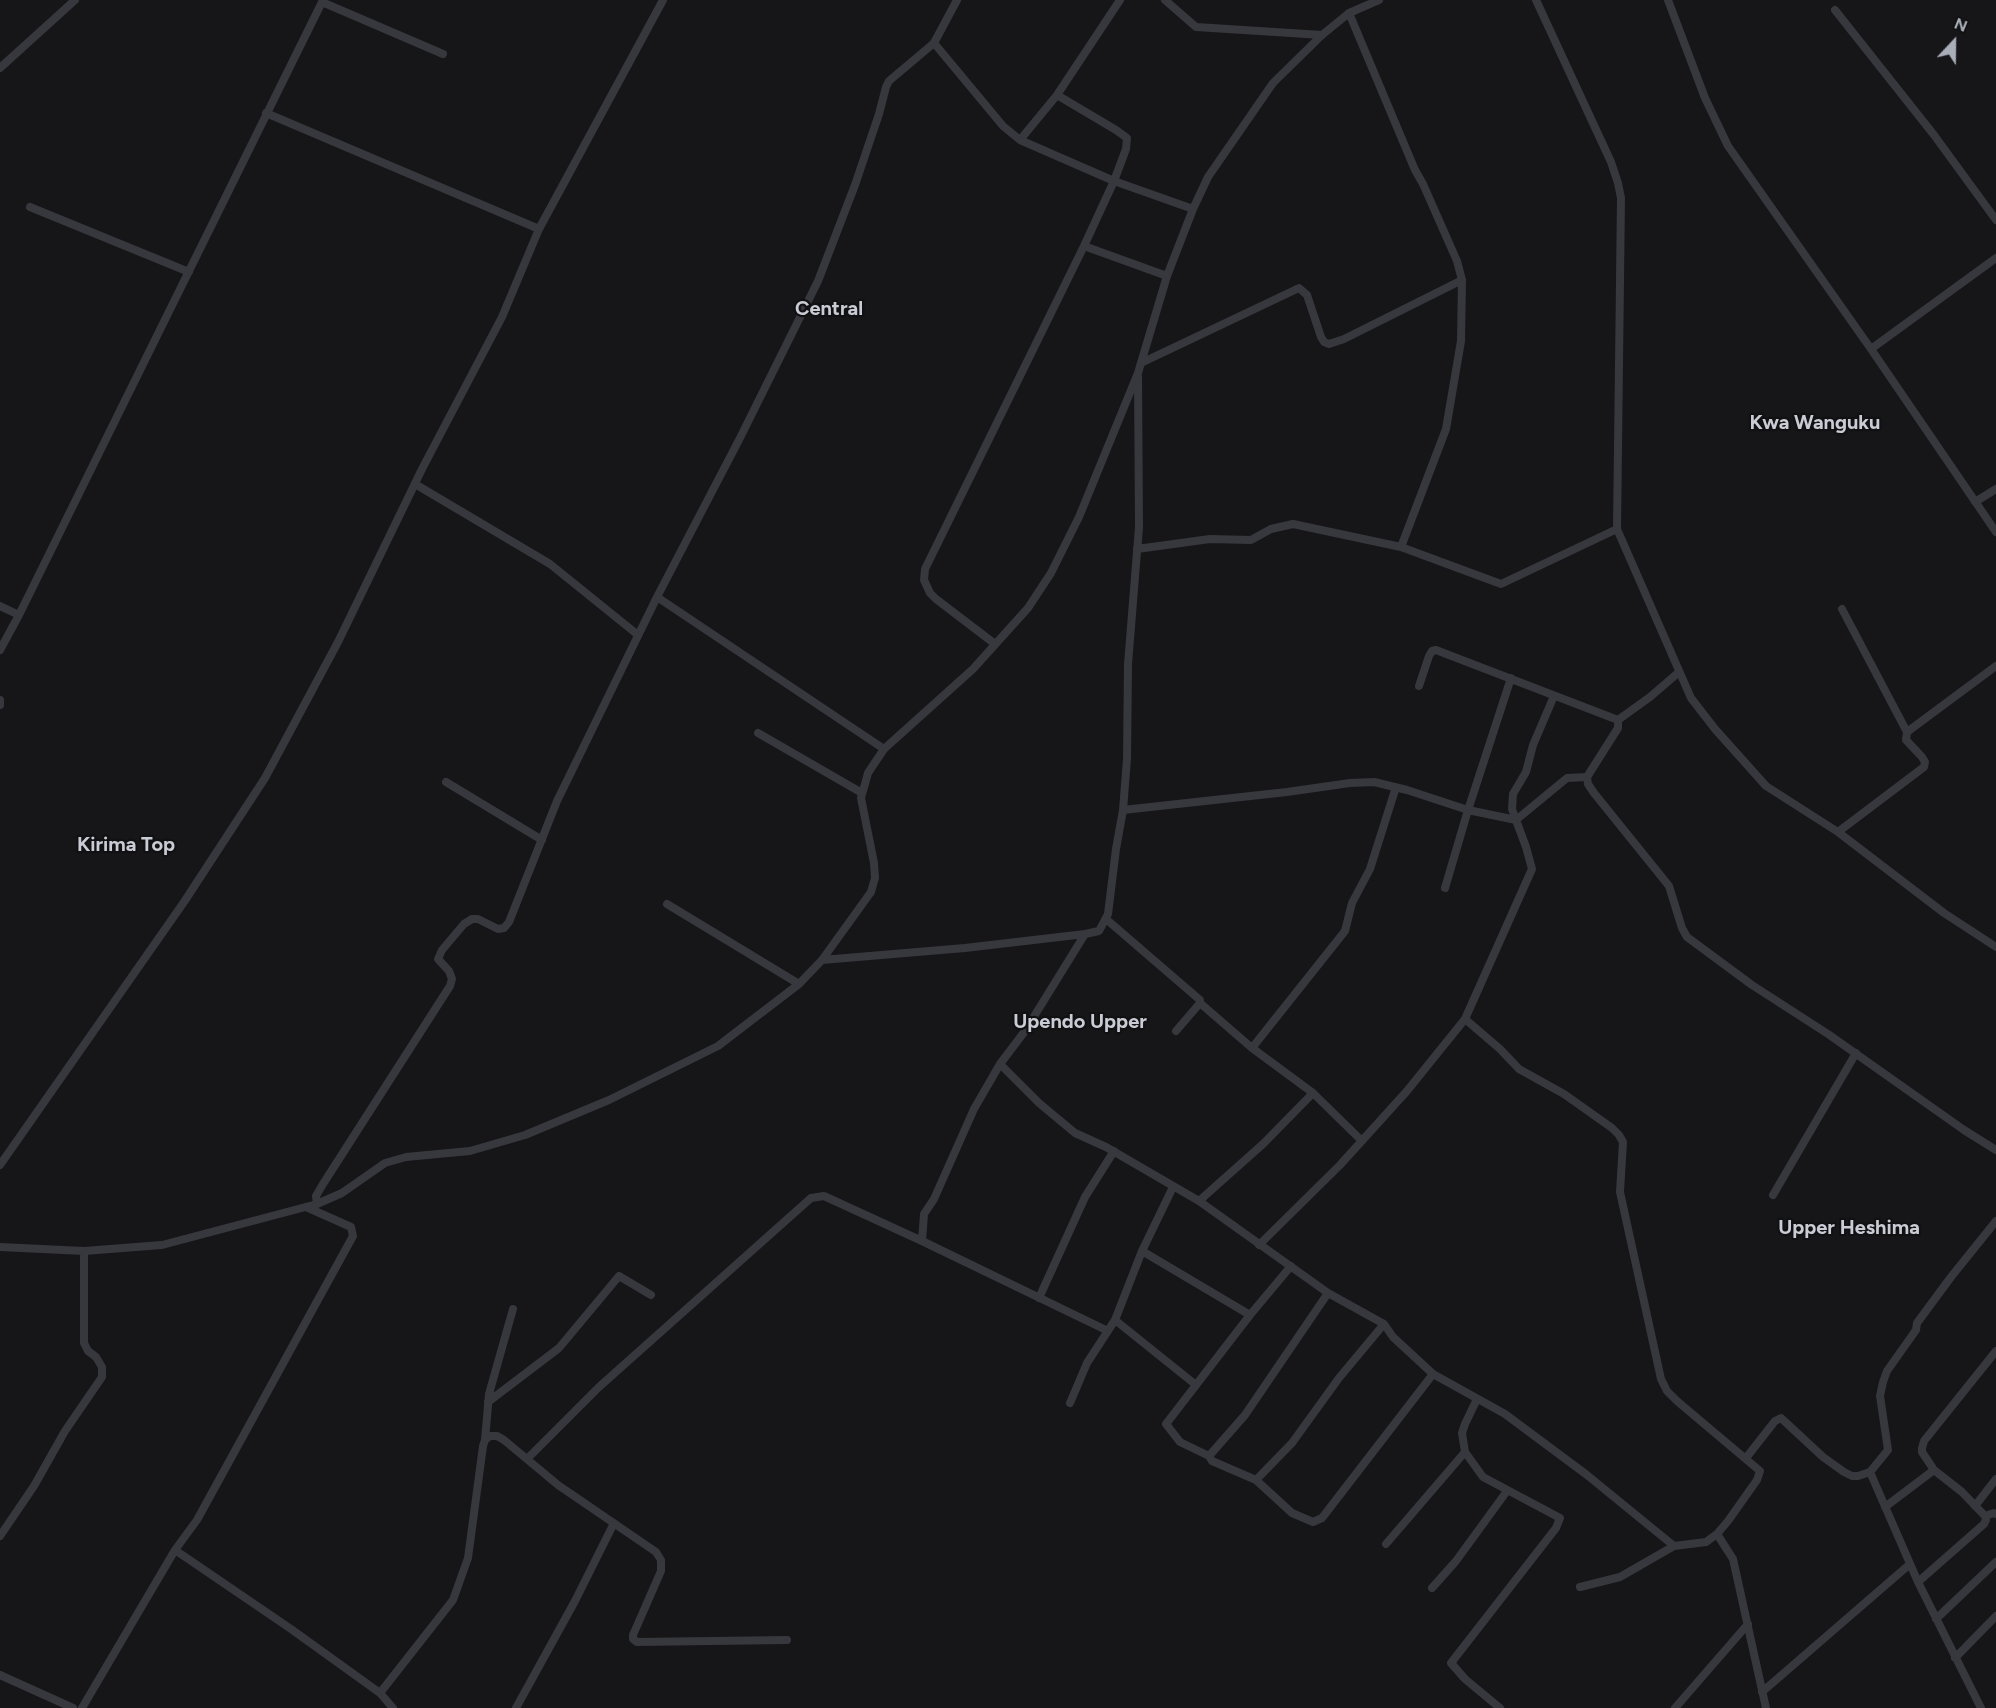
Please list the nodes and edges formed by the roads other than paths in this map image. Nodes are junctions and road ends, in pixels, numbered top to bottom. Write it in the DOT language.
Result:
graph roads {
  1 [pos="75,0"];
  2 [pos="663,0"];
  3 [pos="957,0"];
  4 [pos="1120,0"];
  5 [pos="1165,0"];
  6 [pos="1379,0"];
  7 [pos="1536,0"];
  8 [pos="1668,0"];
  9 [pos="322,1"];
  10 [pos="1835,10"];
  11 [pos="1349,13"];
  12 [pos="1322,35"];
  13 [pos="934,43"];
  14 [pos="442,54"];
  15 [pos="0,68"];
  16 [pos="1057,94"];
  17 [pos="266,112"];
  18 [pos="1020,140"];
  19 [pos="1114,181"];
  20 [pos="30,207"];
  21 [pos="1193,209"];
  22 [pos="1996,220"];
  23 [pos="539,229"];
  24 [pos="1084,246"];
  25 [pos="1996,258"];
  26 [pos="189,272"];
  27 [pos="1167,276"];
  28 [pos="1462,280"];
  29 [pos="1871,349"];
  30 [pos="1141,363"];
  31 [pos="1138,373"];
  32 [pos="415,484"];
  33 [pos="1996,489"];
  34 [pos="1975,502"];
  35 [pos="1617,529"];
  36 [pos="1996,532"];
  37 [pos="1401,547"];
  38 [pos="1137,549"];
  39 [pos="657,597"];
  40 [pos="0,606"];
  41 [pos="1842,609"];
  42 [pos="19,615"];
  43 [pos="638,635"];
  44 [pos="996,644"];
  45 [pos="0,650"];
  46 [pos="1996,666"];
  47 [pos="1679,672"];
  48 [pos="1511,678"];
  49 [pos="1419,686"];
  50 [pos="1554,696"];
  51 [pos="0,700"];
  52 [pos="0,705"];
  53 [pos="1618,720"];
  54 [pos="1907,732"];
  55 [pos="758,733"];
  56 [pos="884,749"];
  57 [pos="1587,777"];
  58 [pos="446,782"];
  59 [pos="1396,787"];
  60 [pos="862,793"];
  61 [pos="1123,810"];
  62 [pos="1468,810"];
  63 [pos="1516,820"];
  64 [pos="1838,832"];
  65 [pos="542,840"];
  66 [pos="1445,888"];
  67 [pos="667,904"];
  68 [pos="1106,918"];
  69 [pos="1085,934"];
  70 [pos="1996,947"];
  71 [pos="822,960"];
  72 [pos="799,984"];
  73 [pos="1200,1003"];
  74 [pos="1465,1019"];
  75 [pos="1176,1031"];
  76 [pos="1252,1047"];
  77 [pos="1856,1053"];
  78 [pos="1000,1065"];
  79 [pos="1312,1093"];
  80 [pos="1362,1141"];
  81 [pos="1996,1150"];
  82 [pos="1114,1151"];
  83 [pos="0,1165"];
  84 [pos="1173,1187"];
  85 [pos="1773,1195"];
  86 [pos="1199,1201"];
  87 [pos="317,1204"];
  88 [pos="306,1207"];
  89 [pos="1996,1221"];
  90 [pos="1987,1232"];
  91 [pos="1996,1238"];
  92 [pos="922,1241"];
  93 [pos="1259,1245"];
  94 [pos="0,1247"];
  95 [pos="84,1251"];
  96 [pos="1142,1251"];
  97 [pos="1291,1266"];
  98 [pos="1328,1293"];
  99 [pos="651,1296"];
  100 [pos="1039,1298"];
  101 [pos="513,1309"];
  102 [pos="1250,1315"];
  103 [pos="1115,1320"];
  104 [pos="1384,1324"];
  105 [pos="1108,1331"];
  106 [pos="1996,1351"];
  107 [pos="1433,1374"];
  108 [pos="1196,1385"];
  109 [pos="1477,1400"];
  110 [pos="489,1402"];
  111 [pos="1070,1402"];
  112 [pos="485,1440"];
  113 [pos="1466,1452"];
  114 [pos="1209,1456"];
  115 [pos="1746,1458"];
  116 [pos="526,1459"];
  117 [pos="1934,1470"];
  118 [pos="1870,1472"];
  119 [pos="1996,1479"];
  120 [pos="1256,1480"];
  121 [pos="1507,1491"];
  122 [pos="1975,1506"];
  123 [pos="1885,1507"];
  124 [pos="1996,1514"];
  125 [pos="1984,1516"];
  126 [pos="614,1523"];
  127 [pos="1717,1534"];
  128 [pos="0,1536"];
  129 [pos="1386,1544"];
  130 [pos="1674,1546"];
  131 [pos="175,1550"];
  132 [pos="1996,1562"];
  133 [pos="1910,1564"];
  134 [pos="1918,1582"];
  135 [pos="1432,1587"];
  136 [pos="1580,1587"];
  137 [pos="1996,1616"];
  138 [pos="1936,1619"];
  139 [pos="1748,1624"];
  140 [pos="787,1640"];
  141 [pos="1955,1658"];
  142 [pos="0,1675"];
  143 [pos="1762,1692"];
  144 [pos="380,1693"];
  145 [pos="73,1708"];
  146 [pos="82,1708"];
  147 [pos="393,1708"];
  148 [pos="516,1708"];
  149 [pos="1500,1708"];
  150 [pos="1675,1708"];
  151 [pos="1766,1708"];
  152 [pos="1981,1708"];
  1 -- 15 [label="street"];
  2 -- 23 [label="street"];
  3 -- 13 [label="street"];
  4 -- 16 [label="street"];
  5 -- 12 [label="street"];
  6 -- 11 [label="street"];
  7 -- 35 [label="street"];
  8 -- 29 [label="street"];
  9 -- 14 [label="street"];
  9 -- 17 [label="street"];
  10 -- 22 [label="street"];
  11 -- 12 [label="street"];
  11 -- 28 [label="street"];
  12 -- 21 [label="street"];
  13 -- 18 [label="street"];
  13 -- 39 [label="street"];
  16 -- 18 [label="street"];
  16 -- 19 [label="street"];
  17 -- 23 [label="street"];
  17 -- 26 [label="street"];
  18 -- 19 [label="street"];
  19 -- 21 [label="street"];
  19 -- 24 [label="street"];
  20 -- 26 [label="street"];
  21 -- 27 [label="street"];
  23 -- 32 [label="street"];
  24 -- 27 [label="street"];
  24 -- 44 [label="street"];
  25 -- 29 [label="street"];
  26 -- 42 [label="street"];
  27 -- 30 [label="street"];
  28 -- 30 [label="street"];
  28 -- 37 [label="street"];
  29 -- 34 [label="street"];
  30 -- 31 [label="street"];
  31 -- 38 [label="street"];
  31 -- 44 [label="street"];
  32 -- 43 [label="street"];
  32 -- 83 [label="street"];
  33 -- 34 [label="street"];
  34 -- 36 [label="street"];
  35 -- 37 [label="street"];
  35 -- 47 [label="street"];
  37 -- 38 [label="street"];
  38 -- 61 [label="street"];
  39 -- 43 [label="street"];
  39 -- 56 [label="street"];
  40 -- 42 [label="street"];
  41 -- 54 [label="street"];
  42 -- 45 [label="street"];
  43 -- 65 [label="street"];
  44 -- 56 [label="street"];
  46 -- 54 [label="street"];
  47 -- 53 [label="street"];
  47 -- 64 [label="street"];
  48 -- 49 [label="street"];
  48 -- 50 [label="street"];
  48 -- 62 [label="street"];
  50 -- 53 [label="street"];
  50 -- 63 [label="street"];
  51 -- 52 [label="street"];
  53 -- 57 [label="street"];
  54 -- 64 [label="street"];
  55 -- 60 [label="street"];
  56 -- 60 [label="street"];
  57 -- 63 [label="street"];
  57 -- 77 [label="street"];
  58 -- 65 [label="street"];
  59 -- 61 [label="street"];
  59 -- 62 [label="street"];
  59 -- 76 [label="street"];
  60 -- 71 [label="street"];
  61 -- 68 [label="street"];
  62 -- 63 [label="street"];
  62 -- 66 [label="street"];
  63 -- 74 [label="street"];
  64 -- 70 [label="street"];
  65 -- 87 [label="street"];
  67 -- 72 [label="street"];
  68 -- 69 [label="street"];
  68 -- 73 [label="street"];
  69 -- 71 [label="street"];
  69 -- 78 [label="street"];
  71 -- 72 [label="street"];
  72 -- 87 [label="street"];
  73 -- 75 [label="street"];
  73 -- 76 [label="street"];
  74 -- 80 [label="street"];
  74 -- 115 [label="street"];
  76 -- 79 [label="street"];
  77 -- 81 [label="street"];
  77 -- 85 [label="street"];
  78 -- 82 [label="street"];
  78 -- 92 [label="street"];
  79 -- 80 [label="street"];
  79 -- 86 [label="street"];
  80 -- 93 [label="street"];
  82 -- 84 [label="street"];
  82 -- 100 [label="street"];
  84 -- 86 [label="street"];
  84 -- 96 [label="street"];
  86 -- 93 [label="street"];
  87 -- 88 [label="street"];
  88 -- 95 [label="street"];
  88 -- 131 [label="street"];
  89 -- 90 [label="street"];
  90 -- 91 [label="street"];
  90 -- 118 [label="street"];
  92 -- 100 [label="street"];
  92 -- 116 [label="street"];
  93 -- 97 [label="street"];
  94 -- 95 [label="street"];
  95 -- 128 [label="street"];
  96 -- 102 [label="street"];
  96 -- 103 [label="street"];
  97 -- 98 [label="street"];
  97 -- 102 [label="street"];
  98 -- 104 [label="street"];
  98 -- 114 [label="street"];
  99 -- 110 [label="street"];
  100 -- 105 [label="street"];
  101 -- 110 [label="street"];
  102 -- 108 [label="street"];
  103 -- 105 [label="street"];
  103 -- 108 [label="street"];
  104 -- 107 [label="street"];
  104 -- 120 [label="street"];
  105 -- 111 [label="street"];
  106 -- 117 [label="street"];
  107 -- 109 [label="street"];
  107 -- 120 [label="street"];
  108 -- 114 [label="street"];
  109 -- 113 [label="street"];
  109 -- 130 [label="street"];
  110 -- 112 [label="street"];
  112 -- 116 [label="street"];
  112 -- 144 [label="street"];
  113 -- 121 [label="street"];
  113 -- 129 [label="street"];
  114 -- 120 [label="street"];
  115 -- 118 [label="street"];
  115 -- 127 [label="street"];
  116 -- 126 [label="street"];
  117 -- 122 [label="street"];
  117 -- 123 [label="street"];
  118 -- 123 [label="street"];
  119 -- 122 [label="street"];
  121 -- 135 [label="street"];
  121 -- 149 [label="street"];
  122 -- 125 [label="street"];
  123 -- 133 [label="street"];
  124 -- 125 [label="street"];
  125 -- 134 [label="street"];
  126 -- 140 [label="street"];
  126 -- 148 [label="street"];
  127 -- 130 [label="street"];
  127 -- 139 [label="street"];
  130 -- 136 [label="street"];
  131 -- 144 [label="street"];
  131 -- 146 [label="street"];
  132 -- 138 [label="street"];
  133 -- 134 [label="street"];
  133 -- 143 [label="street"];
  134 -- 138 [label="street"];
  137 -- 141 [label="street"];
  138 -- 141 [label="street"];
  139 -- 143 [label="street"];
  139 -- 150 [label="street"];
  141 -- 152 [label="street"];
  142 -- 145 [label="street"];
  143 -- 151 [label="street"];
  144 -- 147 [label="street"];
}
